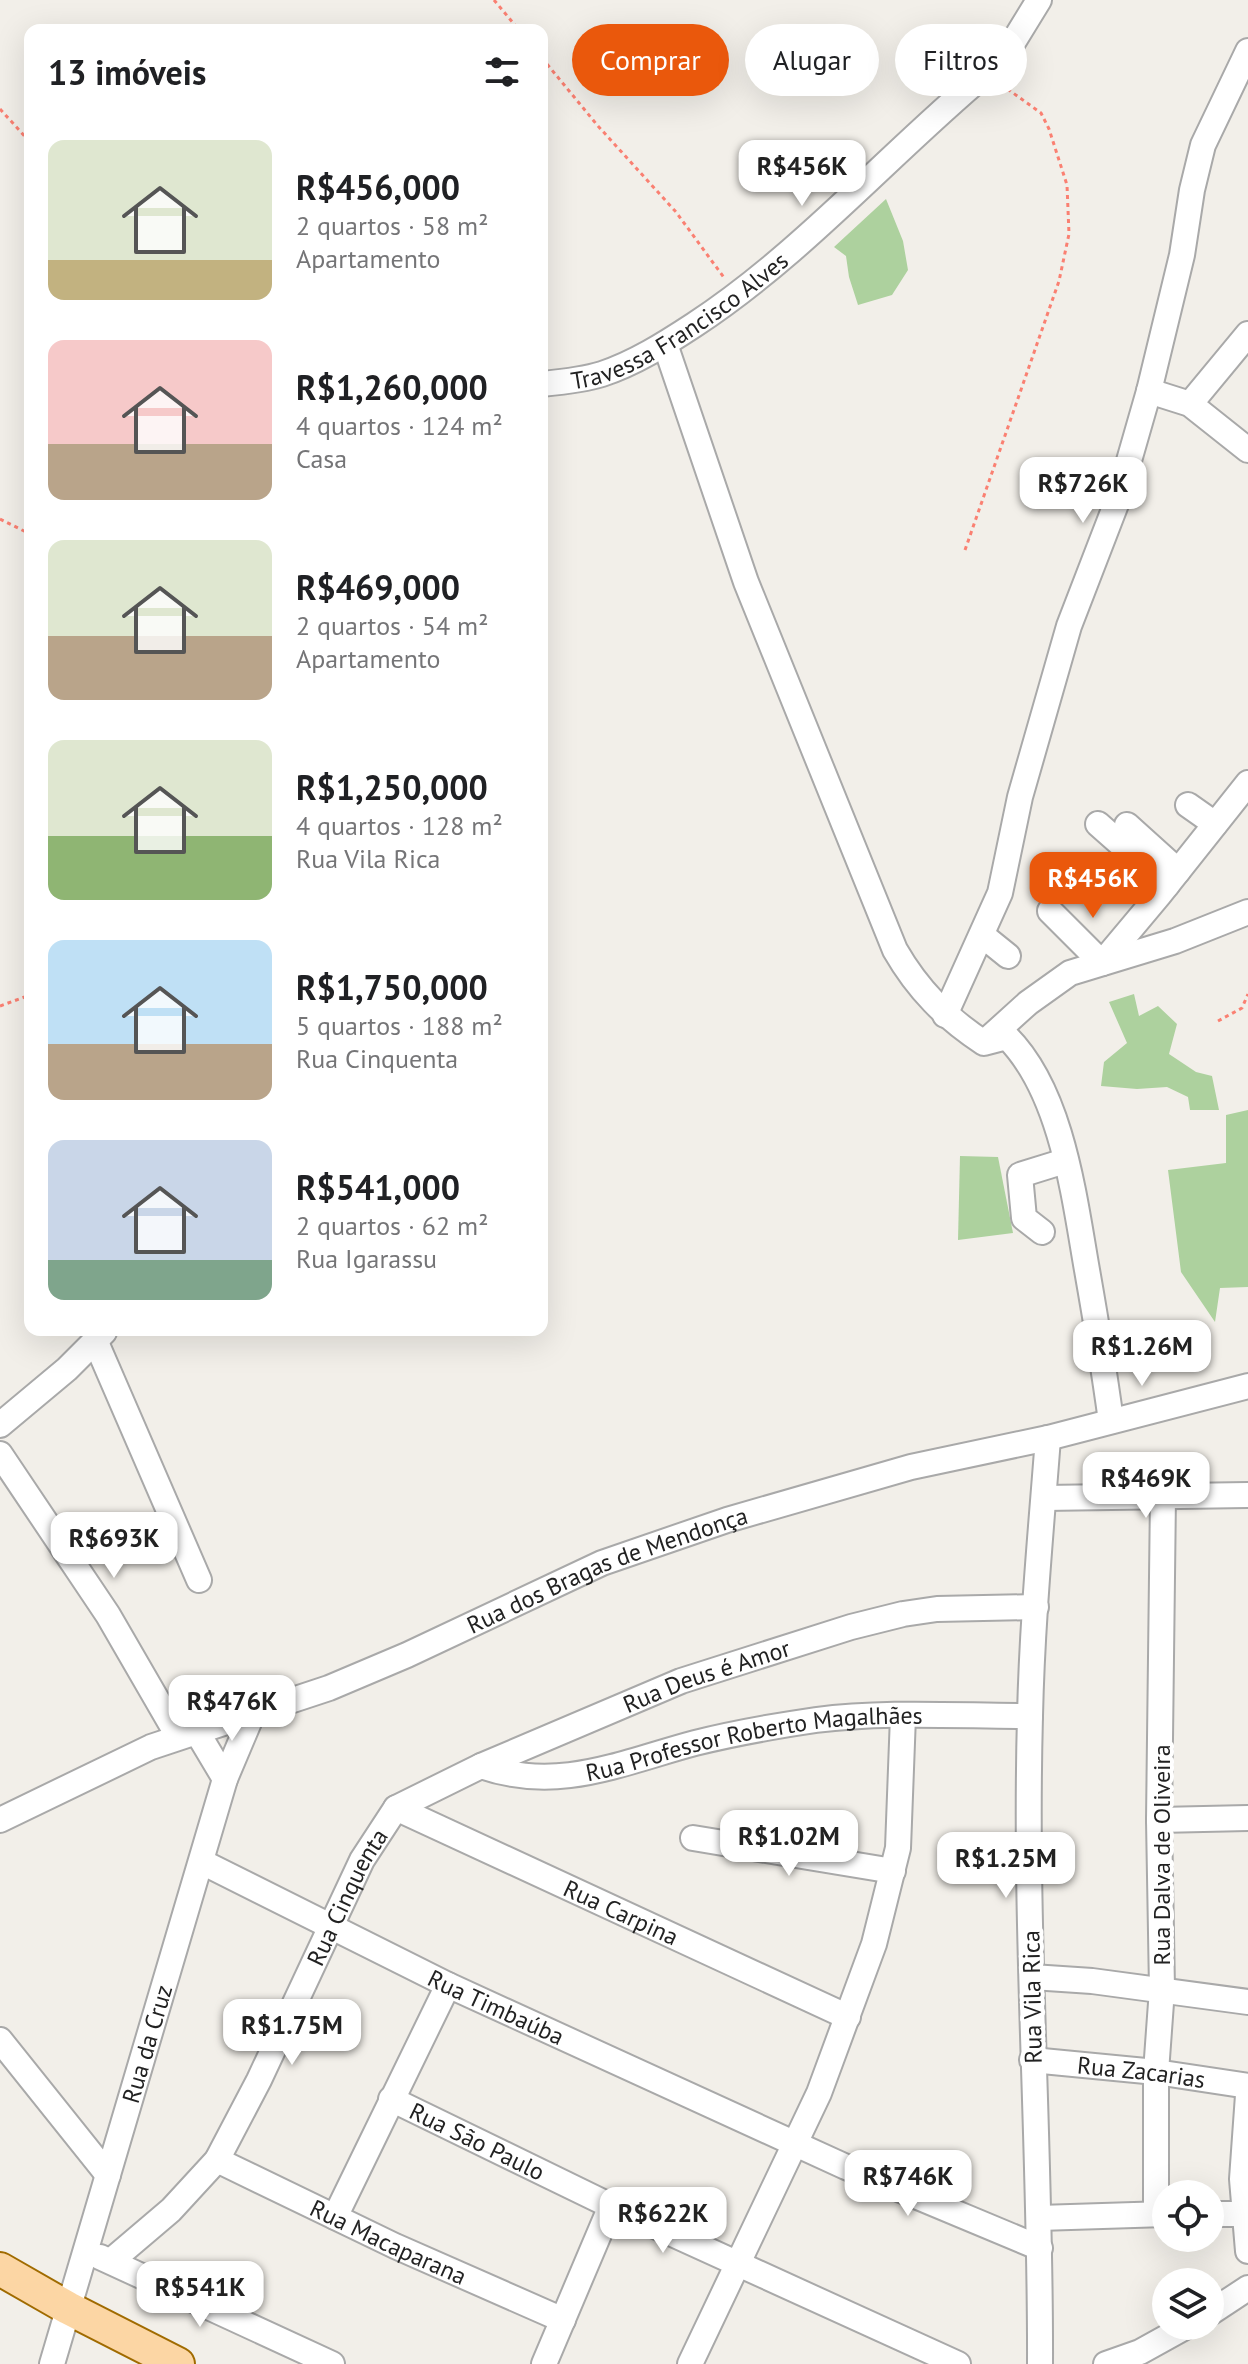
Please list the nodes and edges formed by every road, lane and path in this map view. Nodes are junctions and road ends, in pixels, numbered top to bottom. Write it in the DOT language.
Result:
graph roads {
  1 [pos="494,0"];
  2 [pos="1039,0"];
  3 [pos="514,24"];
  4 [pos="1024,24"];
  5 [pos="1248,52"];
  6 [pos="548,65"];
  7 [pos="961,96"];
  8 [pos="1018,96"];
  9 [pos="0,109"];
  10 [pos="24,135"];
  11 [pos="736,295"];
  12 [pos="1248,334"];
  13 [pos="665,344"];
  14 [pos="548,383"];
  15 [pos="1149,391"];
  16 [pos="1190,404"];
  17 [pos="1248,450"];
  18 [pos="0,519"];
  19 [pos="24,531"];
  20 [pos="965,550"];
  21 [pos="1248,783"];
  22 [pos="1188,805"];
  23 [pos="1098,824"];
  24 [pos="1215,824"];
  25 [pos="1127,825"];
  26 [pos="1172,878"];
  27 [pos="1050,911"];
  28 [pos="1248,912"];
  29 [pos="982,935"];
  30 [pos="1008,956"];
  31 [pos="1102,963"];
  32 [pos="1248,994"];
  33 [pos="24,997"];
  34 [pos="0,1006"];
  35 [pos="945,1015"];
  36 [pos="1218,1021"];
  37 [pos="984,1043"];
  38 [pos="1065,1161"];
  39 [pos="1042,1232"];
  40 [pos="100,1336"];
  41 [pos="101,1336"];
  42 [pos="1248,1386"];
  43 [pos="1111,1421"];
  44 [pos="0,1425"];
  45 [pos="1048,1438"];
  46 [pos="0,1454"];
  47 [pos="1248,1495"];
  48 [pos="1163,1496"];
  49 [pos="1044,1498"];
  50 [pos="199,1580"];
  51 [pos="1036,1607"];
  52 [pos="252,1715"];
  53 [pos="903,1716"];
  54 [pos="1030,1716"];
  55 [pos="188,1734"];
  56 [pos="481,1766"];
  57 [pos="225,1779"];
  58 [pos="396,1808"];
  59 [pos="1248,1818"];
  60 [pos="0,1820"];
  61 [pos="1159,1820"];
  62 [pos="693,1838"];
  63 [pos="202,1862"];
  64 [pos="893,1871"];
  65 [pos="331,1925"];
  66 [pos="1032,1977"];
  67 [pos="448,1985"];
  68 [pos="1162,1989"];
  69 [pos="1248,2002"];
  70 [pos="848,2017"];
  71 [pos="0,2040"];
  72 [pos="1032,2060"];
  73 [pos="1156,2072"];
  74 [pos="1248,2086"];
  75 [pos="1248,2095"];
  76 [pos="391,2099"];
  77 [pos="796,2144"];
  78 [pos="217,2160"];
  79 [pos="108,2175"];
  80 [pos="1160,2180"];
  81 [pos="611,2206"];
  82 [pos="1152,2214"];
  83 [pos="1224,2214"];
  84 [pos="1244,2214"];
  85 [pos="335,2217"];
  86 [pos="1039,2218"];
  87 [pos="1040,2248"];
  88 [pos="1248,2251"];
  89 [pos="86,2252"];
  90 [pos="111,2261"];
  91 [pos="739,2262"];
  92 [pos="0,2269"];
  93 [pos="1248,2288"];
  94 [pos="1224,2304"];
  95 [pos="68,2308"];
  96 [pos="563,2320"];
  97 [pos="1162,2340"];
  98 [pos="52,2364"];
  99 [pos="178,2364"];
  100 [pos="332,2364"];
  101 [pos="544,2364"];
  102 [pos="690,2364"];
  103 [pos="958,2364"];
  104 [pos="1040,2364"];
  105 [pos="1106,2364"];
  1 -- 3 [label="path"];
  2 -- 4 [label="street, Travessa Francisco Alves"];
  5 -- 15 [label="street"];
  6 -- 11 [label="path"];
  7 -- 11 [label="street, Travessa Francisco Alves"];
  8 -- 20 [label="path"];
  9 -- 10 [label="path"];
  11 -- 13 [label="street, Travessa Francisco Alves"];
  12 -- 16 [label="street"];
  13 -- 14 [label="street, Travessa Francisco Alves"];
  13 -- 35 [label="street"];
  15 -- 16 [label="street"];
  15 -- 29 [label="street"];
  16 -- 17 [label="street"];
  18 -- 19 [label="path"];
  21 -- 24 [label="street"];
  22 -- 24 [label="street"];
  23 -- 26 [label="street"];
  24 -- 26 [label="street"];
  25 -- 26 [label="street"];
  26 -- 31 [label="street"];
  27 -- 31 [label="street"];
  28 -- 31 [label="street"];
  29 -- 30 [label="street"];
  29 -- 35 [label="street"];
  31 -- 37 [label="street"];
  32 -- 36 [label="path"];
  33 -- 34 [label="path"];
  35 -- 37 [label="street"];
  37 -- 38 [label="street"];
  38 -- 39 [label="street"];
  38 -- 43 [label="street"];
  40 -- 44 [label="street"];
  41 -- 50 [label="street"];
  42 -- 43 [label="street, Rua dos Bragas de Mendonça"];
  43 -- 45 [label="street, Rua dos Bragas de Mendonça"];
  45 -- 49 [label="street, Rua Vila Rica"];
  45 -- 52 [label="street, Rua dos Bragas de Mendonça"];
  46 -- 55 [label="street"];
  47 -- 48 [label="street"];
  48 -- 49 [label="street"];
  48 -- 61 [label="street, Rua Dalva de Oliveira"];
  49 -- 51 [label="street, Rua Vila Rica"];
  51 -- 54 [label="street, Rua Vila Rica"];
  51 -- 56 [label="street, Rua Deus é Amor"];
  52 -- 55 [label="street, Rua dos Bragas de Mendonça"];
  52 -- 57 [label="street, Rua da Cruz"];
  53 -- 54 [label="street, Rua Professor Roberto Magalhães"];
  53 -- 56 [label="street, Rua Professor Roberto Magalhães"];
  53 -- 64 [label="street"];
  54 -- 66 [label="street, Rua Vila Rica"];
  55 -- 57 [label="street"];
  55 -- 60 [label="street, Rua dos Bragas de Mendonça"];
  56 -- 58 [label="street, Rua Deus é Amor"];
  57 -- 63 [label="street, Rua da Cruz"];
  58 -- 65 [label="street, Rua Cinquenta"];
  58 -- 70 [label="street, Rua Carpina"];
  59 -- 61 [label="street"];
  61 -- 68 [label="street, Rua Dalva de Oliveira"];
  62 -- 64 [label="street"];
  63 -- 65 [label="street, Rua Timbaúba"];
  63 -- 79 [label="street, Rua da Cruz"];
  64 -- 70 [label="street"];
  65 -- 67 [label="street, Rua Timbaúba"];
  65 -- 78 [label="street, Rua Cinquenta"];
  66 -- 68 [label="street"];
  66 -- 72 [label="street, Rua Vila Rica"];
  67 -- 76 [label="street"];
  67 -- 77 [label="street, Rua Timbaúba"];
  68 -- 69 [label="street"];
  68 -- 73 [label="street, Rua Dalva de Oliveira"];
  70 -- 77 [label="street"];
  71 -- 79 [label="street"];
  72 -- 73 [label="street, Rua Zacarias"];
  72 -- 86 [label="street, Rua Vila Rica"];
  73 -- 74 [label="street, Rua Zacarias"];
  73 -- 80 [label="street, Rua Dalva de Oliveira"];
  75 -- 84 [label="street"];
  76 -- 81 [label="street, Rua São Paulo"];
  76 -- 85 [label="street"];
  77 -- 87 [label="street, Rua Timbaúba"];
  77 -- 91 [label="street"];
  78 -- 85 [label="street, Rua Macaparana"];
  78 -- 90 [label="street, Rua Cinquenta"];
  79 -- 89 [label="street, Rua da Cruz"];
  81 -- 91 [label="street, Rua São Paulo"];
  81 -- 96 [label="street"];
  82 -- 86 [label="street"];
  83 -- 84 [label="street"];
  84 -- 88 [label="street"];
  85 -- 96 [label="street, Rua Macaparana"];
  86 -- 87 [label="street, Rua Vila Rica"];
  87 -- 104 [label="street, Rua Vila Rica"];
  89 -- 90 [label="street"];
  89 -- 95 [label="street, Rua da Cruz"];
  90 -- 100 [label="street"];
  91 -- 102 [label="street"];
  91 -- 103 [label="street, Rua São Paulo"];
  92 -- 95 [label="main road"];
  93 -- 94 [label="street"];
  95 -- 98 [label="street, Rua da Cruz"];
  95 -- 99 [label="main road"];
  96 -- 101 [label="street"];
  97 -- 105 [label="street"];
}
